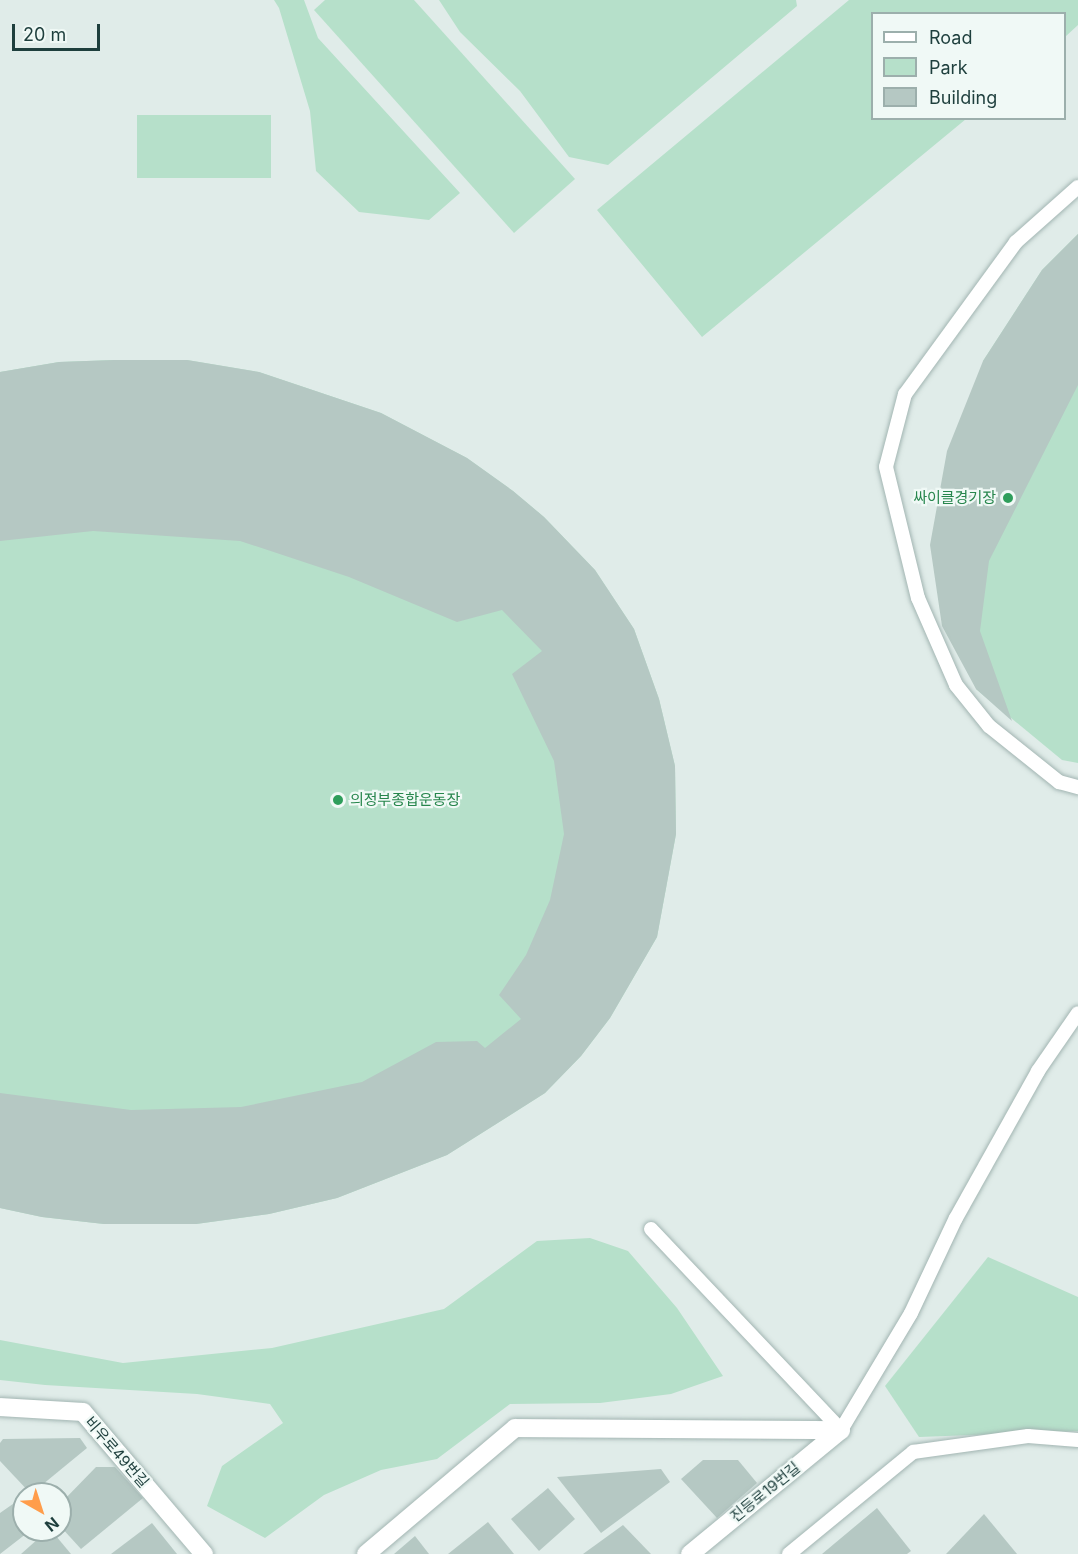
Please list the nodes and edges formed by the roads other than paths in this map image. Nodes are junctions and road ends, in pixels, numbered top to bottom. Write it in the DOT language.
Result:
graph roads {
  1 [pos="1078,187"];
  2 [pos="1078,787"];
  3 [pos="1078,1013"];
  4 [pos="651,1229"];
  5 [pos="0,1407"];
  6 [pos="841,1430"];
  7 [pos="1078,1440"];
  8 [pos="204,1554"];
  9 [pos="366,1554"];
  10 [pos="690,1554"];
  11 [pos="789,1554"];
  1 -- 2 [label="lane"];
  3 -- 6 [label="lane"];
  4 -- 6 [label="lane"];
  5 -- 8 [label="street, 비우로49번길"];
  6 -- 9 [label="street"];
  6 -- 10 [label="street, 진등로19번길"];
  7 -- 11 [label="lane"];
}
